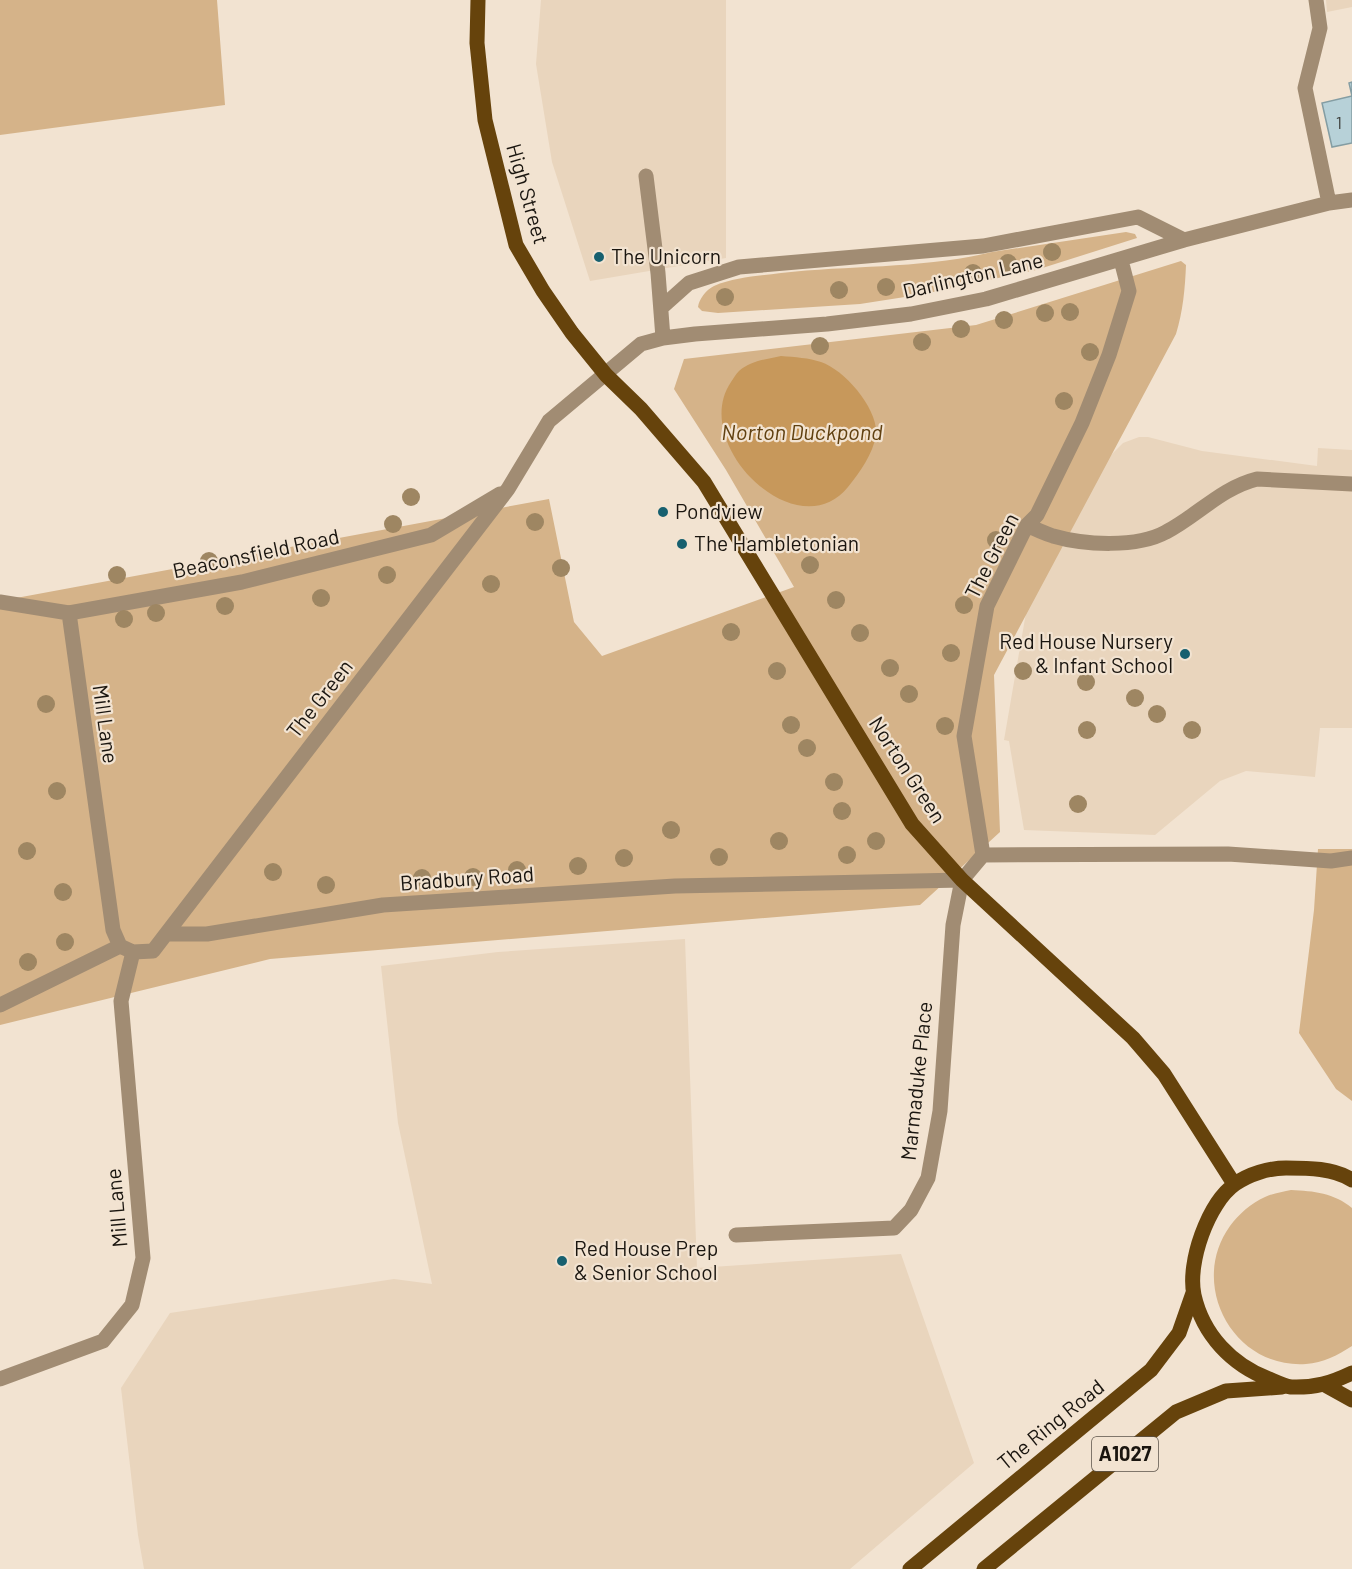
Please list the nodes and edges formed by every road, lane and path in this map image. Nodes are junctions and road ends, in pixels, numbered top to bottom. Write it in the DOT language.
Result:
graph roads {
  1 [pos="478,0"];
  2 [pos="1316,0"];
  3 [pos="646,176"];
  4 [pos="1352,200"];
  5 [pos="1329,203"];
  6 [pos="1184,240"];
  7 [pos="1121,260"];
  8 [pos="661,308"];
  9 [pos="663,338"];
  10 [pos="606,375"];
  11 [pos="1352,484"];
  12 [pos="508,489"];
  13 [pos="1027,525"];
  14 [pos="0,602"];
  15 [pos="69,614"];
  16 [pos="983,855"];
  17 [pos="1352,858"];
  18 [pos="962,880"];
  19 [pos="166,934"];
  20 [pos="126,949"];
  21 [pos="0,1005"];
  22 [pos="1348,1175"];
  23 [pos="1234,1184"];
  24 [pos="736,1235"];
  25 [pos="1193,1293"];
  26 [pos="1352,1373"];
  27 [pos="0,1379"];
  28 [pos="1325,1385"];
  29 [pos="1288,1387"];
  30 [pos="1352,1400"];
  31 [pos="910,1569"];
  32 [pos="984,1569"];
  1 -- 10 [label="main road, High Street"];
  2 -- 5 [label="street"];
  3 -- 8 [label="street"];
  4 -- 5 [label="street, Darlington Lane"];
  5 -- 6 [label="street, Darlington Lane"];
  6 -- 7 [label="street, Darlington Lane"];
  6 -- 8 [label="street"];
  7 -- 9 [label="street, Darlington Lane"];
  7 -- 13 [label="street, The Green"];
  8 -- 9 [label="street"];
  9 -- 10 [label="street, Darlington Lane"];
  10 -- 12 [label="street, The Green"];
  10 -- 18 [label="main road, Norton Green"];
  11 -- 13 [label="street"];
  12 -- 15 [label="street, Beaconsfield Road"];
  12 -- 19 [label="street, The Green"];
  13 -- 16 [label="street, The Green"];
  14 -- 15 [label="street, Beaconsfield Road"];
  15 -- 20 [label="street, Mill Lane"];
  16 -- 17 [label="street"];
  16 -- 18 [label="street"];
  18 -- 19 [label="street, Bradbury Road"];
  18 -- 23 [label="main road, Norton Green"];
  18 -- 24 [label="street, Marmaduke Place"];
  19 -- 20 [label="street"];
  20 -- 21 [label="street"];
  20 -- 27 [label="street, Mill Lane"];
  22 -- 23 [label="main road, A1027"];
  23 -- 25 [label="main road, A1027"];
  25 -- 29 [label="main road, A1027"];
  25 -- 31 [label="main road, The Ring Road / A1027"];
  26 -- 28 [label="main road, A1027"];
  28 -- 29 [label="main road, A1027"];
  28 -- 30 [label="main road"];
  29 -- 32 [label="main road, A1027"];
}
